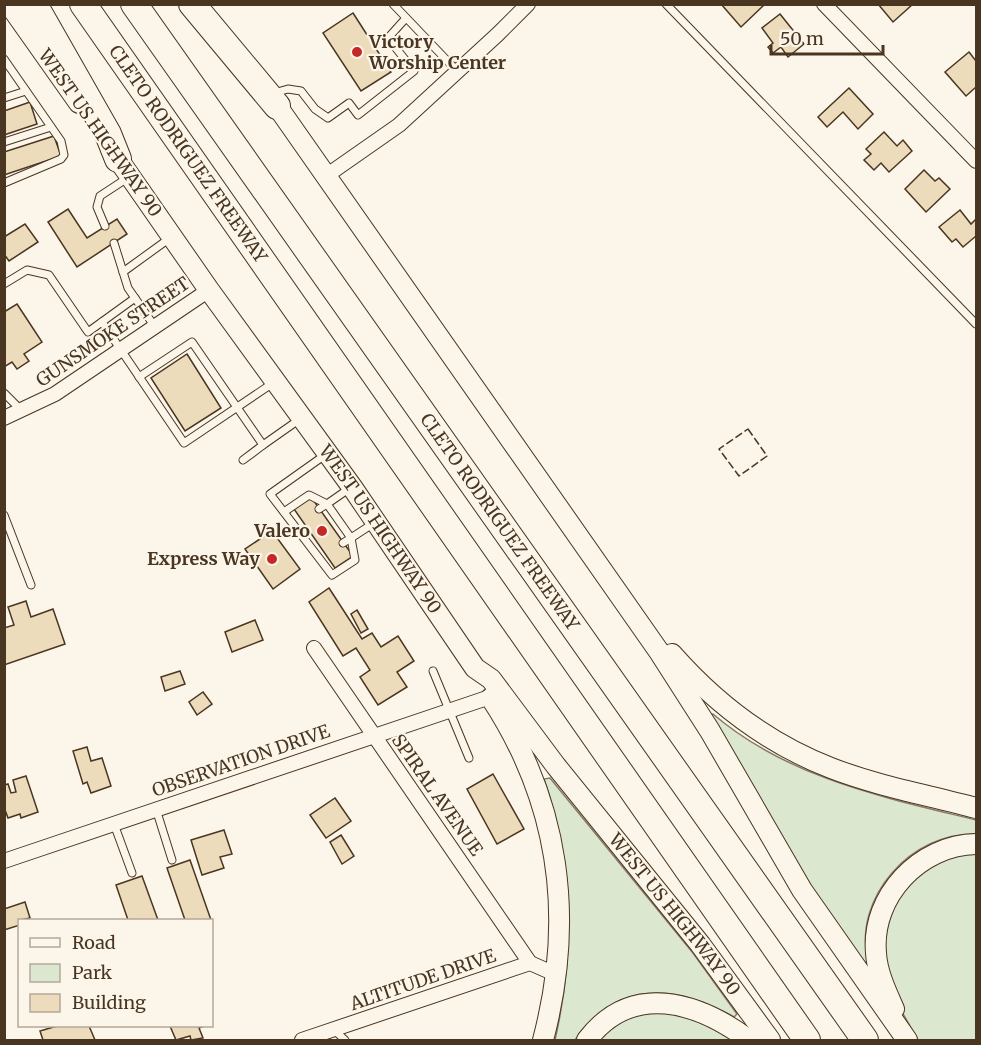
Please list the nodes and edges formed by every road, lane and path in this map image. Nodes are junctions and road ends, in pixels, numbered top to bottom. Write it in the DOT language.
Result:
graph roads {
  1 [pos="9,4"];
  2 [pos="34,4"];
  3 [pos="83,4"];
  4 [pos="134,4"];
  5 [pos="192,4"];
  6 [pos="206,4"];
  7 [pos="393,4"];
  8 [pos="528,4"];
  9 [pos="666,4"];
  10 [pos="824,4"];
  11 [pos="406,18"];
  12 [pos="4,59"];
  13 [pos="458,72"];
  14 [pos="26,91"];
  15 [pos="4,98"];
  16 [pos="273,100"];
  17 [pos="51,126"];
  18 [pos="4,142"];
  19 [pos="976,160"];
  20 [pos="124,168"];
  21 [pos="326,176"];
  22 [pos="4,183"];
  23 [pos="105,226"];
  24 [pos="172,237"];
  25 [pos="114,243"];
  26 [pos="123,272"];
  27 [pos="4,284"];
  28 [pos="209,290"];
  29 [pos="135,298"];
  30 [pos="102,322"];
  31 [pos="976,324"];
  32 [pos="155,327"];
  33 [pos="121,350"];
  34 [pos="140,377"];
  35 [pos="275,382"];
  36 [pos="4,393"];
  37 [pos="236,408"];
  38 [pos="22,411"];
  39 [pos="4,418"];
  40 [pos="301,418"];
  41 [pos="263,445"];
  42 [pos="327,453"];
  43 [pos="243,460"];
  44 [pos="352,487"];
  45 [pos="327,504"];
  46 [pos="319,509"];
  47 [pos="284,512"];
  48 [pos="4,515"];
  49 [pos="338,520"];
  50 [pos="303,522"];
  51 [pos="375,522"];
  52 [pos="331,525"];
  53 [pos="296,527"];
  54 [pos="351,538"];
  55 [pos="343,543"];
  56 [pos="31,585"];
  57 [pos="644,630"];
  58 [pos="314,648"];
  59 [pos="476,668"];
  60 [pos="433,670"];
  61 [pos="490,697"];
  62 [pos="450,712"];
  63 [pos="374,735"];
  64 [pos="470,758"];
  65 [pos="976,808"];
  66 [pos="156,809"];
  67 [pos="114,824"];
  68 [pos="976,844"];
  69 [pos="172,860"];
  70 [pos="4,861"];
  71 [pos="132,873"];
  72 [pos="530,963"];
  73 [pos="555,974"];
  74 [pos="334,1030"];
  75 [pos="906,1039"];
  76 [pos="302,1041"];
  77 [pos="345,1041"];
  78 [pos="543,1041"];
  79 [pos="587,1041"];
  80 [pos="749,1041"];
  81 [pos="770,1041"];
  82 [pos="807,1041"];
  83 [pos="866,1041"];
  1 -- 20 [label="main road, WEST US HIGHWAY 90"];
  2 -- 20 [label="highway"];
  3 -- 82 [label="highway, CLETO RODRIGUEZ FREEWAY"];
  4 -- 83 [label="highway, CLETO RODRIGUEZ FREEWAY"];
  5 -- 16 [label="highway"];
  6 -- 16 [label="main road"];
  7 -- 11 [label="lane"];
  8 -- 13 [label="street"];
  9 -- 31 [label="lane"];
  10 -- 19 [label="street"];
  11 -- 13 [label="lane"];
  11 -- 16 [label="lane"];
  12 -- 14 [label="lane"];
  13 -- 21 [label="street"];
  14 -- 15 [label="lane"];
  14 -- 17 [label="lane"];
  16 -- 21 [label="main road"];
  17 -- 18 [label="lane"];
  17 -- 22 [label="lane"];
  20 -- 23 [label="lane"];
  20 -- 24 [label="main road, WEST US HIGHWAY 90"];
  21 -- 57 [label="main road"];
  24 -- 26 [label="lane"];
  24 -- 28 [label="main road, WEST US HIGHWAY 90"];
  25 -- 26 [label="lane"];
  26 -- 29 [label="lane"];
  27 -- 30 [label="lane"];
  28 -- 32 [label="street, GUNSMOKE STREET"];
  28 -- 35 [label="main road, WEST US HIGHWAY 90"];
  29 -- 30 [label="lane"];
  29 -- 32 [label="lane"];
  30 -- 33 [label="lane"];
  32 -- 33 [label="street, GUNSMOKE STREET"];
  33 -- 34 [label="lane"];
  33 -- 38 [label="street, GUNSMOKE STREET"];
  34 -- 37 [label="lane"];
  34 -- 37 [label="lane"];
  35 -- 37 [label="lane"];
  35 -- 40 [label="main road, WEST US HIGHWAY 90"];
  36 -- 38 [label="lane"];
  37 -- 41 [label="lane"];
  38 -- 39 [label="street, GUNSMOKE STREET"];
  40 -- 41 [label="lane"];
  40 -- 42 [label="main road, WEST US HIGHWAY 90"];
  41 -- 43 [label="lane"];
  42 -- 44 [label="main road, WEST US HIGHWAY 90"];
  42 -- 47 [label="lane"];
  44 -- 45 [label="lane"];
  44 -- 51 [label="main road, WEST US HIGHWAY 90"];
  45 -- 46 [label="lane"];
  45 -- 47 [label="lane"];
  45 -- 49 [label="lane"];
  47 -- 53 [label="lane"];
  48 -- 56 [label="lane"];
  49 -- 52 [label="lane"];
  49 -- 54 [label="lane"];
  50 -- 53 [label="lane"];
  51 -- 54 [label="lane"];
  51 -- 59 [label="main road, WEST US HIGHWAY 90"];
  53 -- 54 [label="lane"];
  54 -- 55 [label="lane"];
  57 -- 65 [label="main road"];
  57 -- 75 [label="main road"];
  58 -- 63 [label="street, SPIRAL AVENUE"];
  59 -- 61 [label="main road"];
  59 -- 81 [label="main road, WEST US HIGHWAY 90"];
  60 -- 62 [label="lane"];
  61 -- 62 [label="street, OBSERVATION DRIVE"];
  61 -- 73 [label="main road"];
  62 -- 63 [label="street, OBSERVATION DRIVE"];
  62 -- 64 [label="lane"];
  63 -- 66 [label="street, OBSERVATION DRIVE"];
  63 -- 72 [label="street, SPIRAL AVENUE"];
  66 -- 67 [label="street, OBSERVATION DRIVE"];
  66 -- 69 [label="lane"];
  67 -- 70 [label="street, OBSERVATION DRIVE"];
  67 -- 71 [label="lane"];
  68 -- 75 [label="main road"];
  72 -- 73 [label="street"];
  72 -- 74 [label="street, ALTITUDE DRIVE"];
  73 -- 78 [label="main road"];
  74 -- 76 [label="street, ALTITUDE DRIVE"];
  74 -- 77 [label="lane"];
  79 -- 80 [label="main road"];
}
